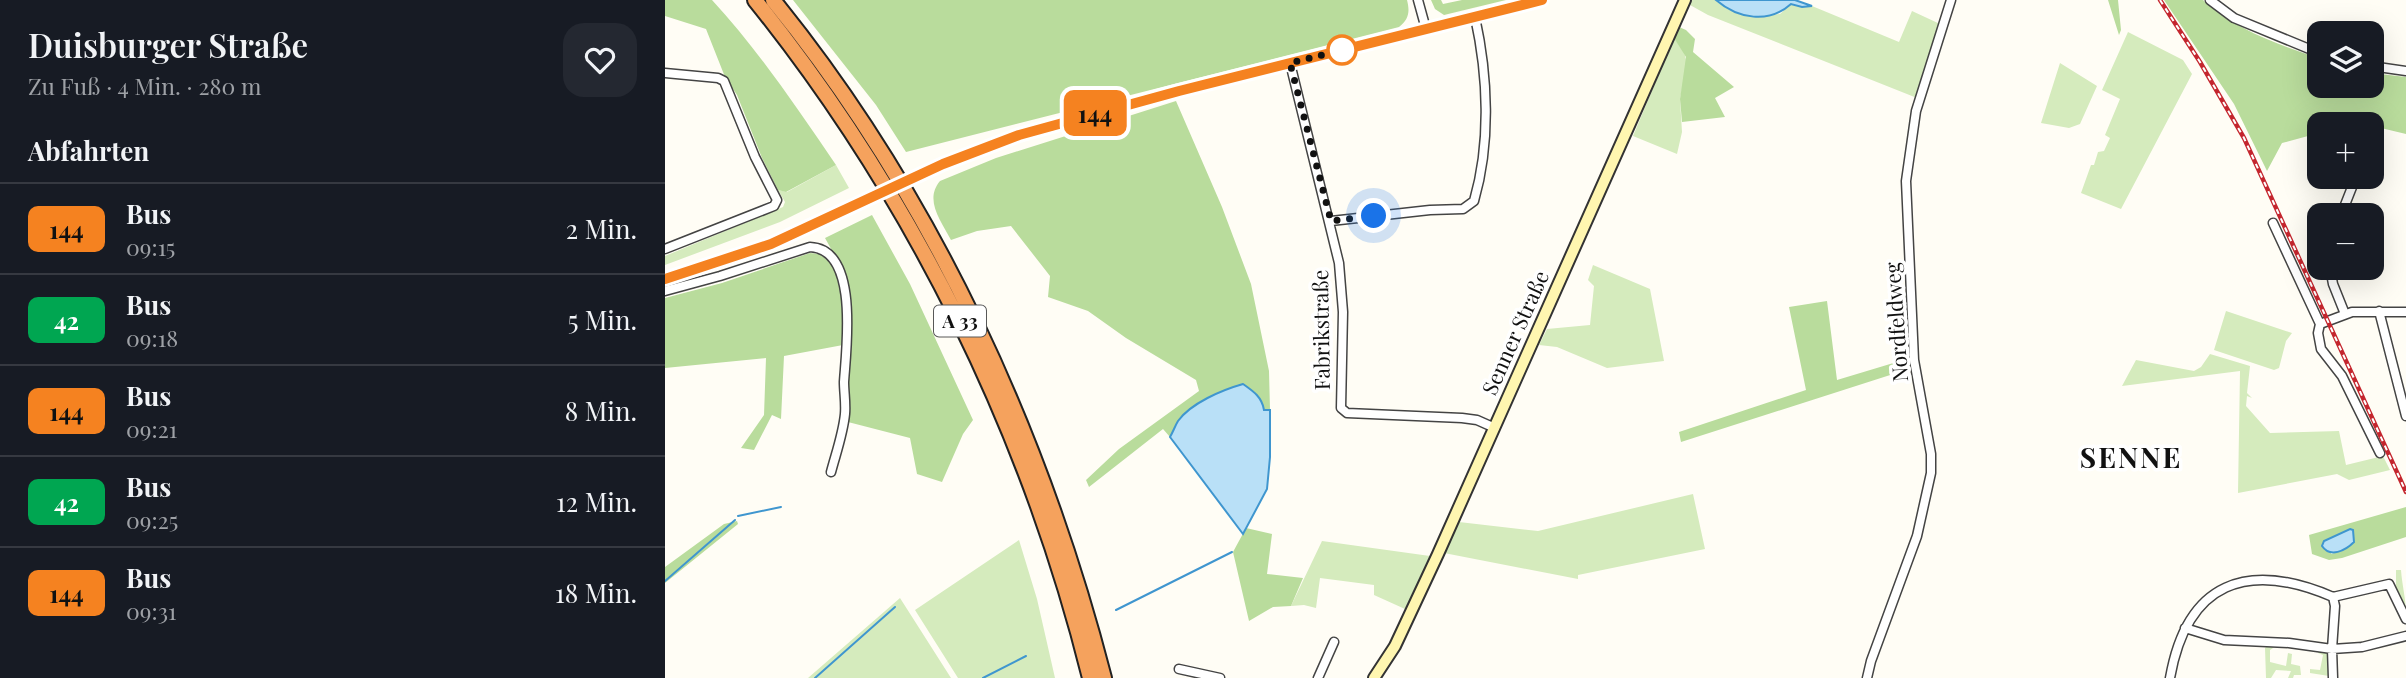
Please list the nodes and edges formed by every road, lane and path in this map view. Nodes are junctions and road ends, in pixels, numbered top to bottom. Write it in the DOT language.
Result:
graph roads {
  1 [pos="755,0"];
  2 [pos="773,0"];
  3 [pos="1419,0"];
  4 [pos="1542,0"];
  5 [pos="1685,0"];
  6 [pos="1951,0"];
  7 [pos="2210,0"];
  8 [pos="1475,17"];
  9 [pos="1426,29"];
  10 [pos="2307,48"];
  11 [pos="1290,63"];
  12 [pos="2384,68"];
  13 [pos="2406,71"];
  14 [pos="665,73"];
  15 [pos="1331,221"];
  16 [pos="2273,223"];
  17 [pos="665,249"];
  18 [pos="665,279"];
  19 [pos="2332,280"];
  20 [pos="665,290"];
  21 [pos="2379,312"];
  22 [pos="2406,312"];
  23 [pos="2345,314"];
  24 [pos="2320,324"];
  25 [pos="2406,416"];
  26 [pos="1495,428"];
  27 [pos="2380,453"];
  28 [pos="831,472"];
  29 [pos="2333,597"];
  30 [pos="2406,619"];
  31 [pos="2185,628"];
  32 [pos="2406,636"];
  33 [pos="1333,642"];
  34 [pos="2332,649"];
  35 [pos="1179,670"];
  36 [pos="1090,678"];
  37 [pos="1104,678"];
  38 [pos="1220,678"];
  39 [pos="1318,678"];
  40 [pos="1374,678"];
  41 [pos="1867,678"];
  42 [pos="2170,678"];
  43 [pos="2333,678"];
  1 -- 36 [label="highway, A 33"];
  2 -- 37 [label="highway, A 33"];
  3 -- 9 [label="street"];
  4 -- 8 [label="street"];
  5 -- 26 [label="street, Senner Straße"];
  6 -- 41 [label="street, Nordfeldweg"];
  7 -- 10 [label="street"];
  8 -- 9 [label="street"];
  8 -- 15 [label="street"];
  9 -- 11 [label="street"];
  11 -- 15 [label="street, Fabrikstraße"];
  11 -- 18 [label="street, bridge"];
  12 -- 13 [label="street"];
  14 -- 17 [label="street"];
  15 -- 26 [label="street, Fabrikstraße"];
  16 -- 24 [label="street"];
  19 -- 23 [label="street"];
  20 -- 28 [label="street"];
  21 -- 22 [label="street"];
  21 -- 23 [label="street"];
  21 -- 25 [label="street"];
  23 -- 24 [label="street"];
  24 -- 27 [label="street"];
  26 -- 40 [label="street, Senner Straße"];
  29 -- 30 [label="street"];
  29 -- 31 [label="street"];
  29 -- 34 [label="street"];
  31 -- 34 [label="street"];
  31 -- 42 [label="street"];
  32 -- 34 [label="street"];
  33 -- 39 [label="street"];
  34 -- 43 [label="street"];
  35 -- 38 [label="street"];
}
